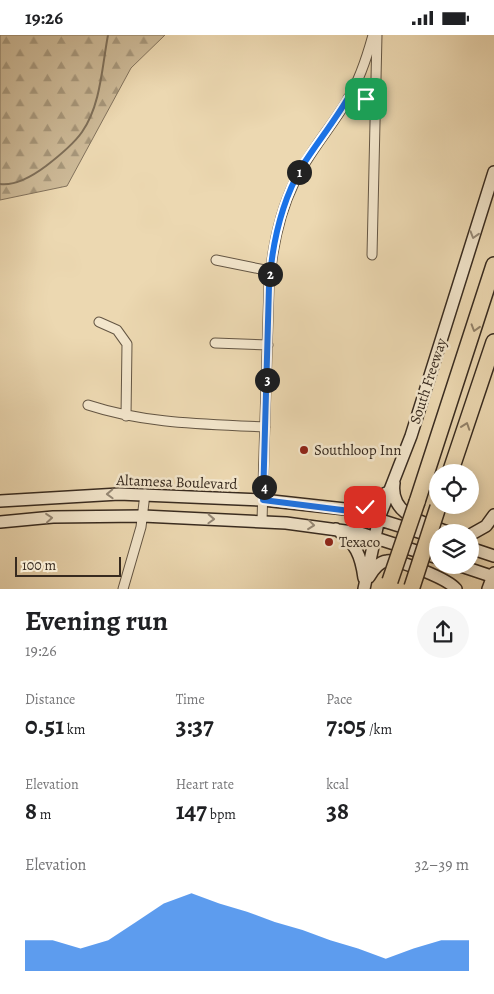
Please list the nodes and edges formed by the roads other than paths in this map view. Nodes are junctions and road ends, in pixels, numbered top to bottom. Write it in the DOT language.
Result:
graph roads {
  1 [pos="373,35"];
  2 [pos="377,35"];
  3 [pos="348,98"];
  4 [pos="375,109"];
  5 [pos="494,172"];
  6 [pos="372,255"];
  7 [pos="216,260"];
  8 [pos="494,265"];
  9 [pos="270,271"];
  10 [pos="99,322"];
  11 [pos="494,342"];
  12 [pos="215,343"];
  13 [pos="268,345"];
  14 [pos="88,405"];
  15 [pos="126,416"];
  16 [pos="265,427"];
  17 [pos="453,464"];
  18 [pos="396,471"];
  19 [pos="389,489"];
  20 [pos="145,494"];
  21 [pos="263,500"];
  22 [pos="0,501"];
  23 [pos="350,511"];
  24 [pos="436,514"];
  25 [pos="494,515"];
  26 [pos="143,516"];
  27 [pos="379,518"];
  28 [pos="262,521"];
  29 [pos="0,522"];
  30 [pos="429,524"];
  31 [pos="334,528"];
  32 [pos="479,530"];
  33 [pos="429,535"];
  34 [pos="376,538"];
  35 [pos="479,551"];
  36 [pos="429,555"];
  37 [pos="494,556"];
  38 [pos="479,571"];
  39 [pos="494,576"];
  40 [pos="389,585"];
  41 [pos="364,587"];
  42 [pos="412,588"];
  43 [pos="123,589"];
  44 [pos="456,589"];
  45 [pos="488,589"];
  1 -- 3 [label="street"];
  2 -- 4 [label="street"];
  3 -- 4 [label="street"];
  3 -- 9 [label="street"];
  4 -- 6 [label="street"];
  5 -- 18 [label="main road, South Freeway, one-way"];
  7 -- 9 [label="street"];
  8 -- 40 [label="highway, South Freeway, one-way, bridge"];
  9 -- 13 [label="street"];
  10 -- 15 [label="street"];
  17 -- 11 [label="highway, one-way"];
  12 -- 13 [label="street"];
  13 -- 16 [label="street"];
  14 -- 15 [label="street"];
  15 -- 16 [label="street"];
  16 -- 21 [label="street"];
  18 -- 19 [label="main road, South Freeway"];
  18 -- 30 [label="main road"];
  19 -- 23 [label="main road"];
  19 -- 27 [label="main road, South Freeway"];
  20 -- 21 [label="main road, Altamesa Boulevard"];
  20 -- 22 [label="main road, Altamesa Boulevard, one-way"];
  20 -- 26 [label="street"];
  21 -- 23 [label="main road, Altamesa Boulevard"];
  21 -- 28 [label="street"];
  23 -- 27 [label="main road, Altamesa Boulevard"];
  24 -- 42 [label="highway, bridge"];
  25 -- 32 [label="main road"];
  26 -- 28 [label="main road, one-way"];
  29 -- 26 [label="main road, one-way"];
  26 -- 43 [label="street"];
  27 -- 33 [label="main road, Altamesa Boulevard"];
  27 -- 34 [label="main road, South Freeway"];
  28 -- 31 [label="main road, one-way"];
  31 -- 34 [label="main road"];
  31 -- 41 [label="main road"];
  34 -- 36 [label="main road"];
  34 -- 41 [label="main road, South Freeway"];
  35 -- 37 [label="main road"];
  38 -- 39 [label="main road"];
  39 -- 45 [label="main road"];
  41 -- 44 [label="main road"];
}
